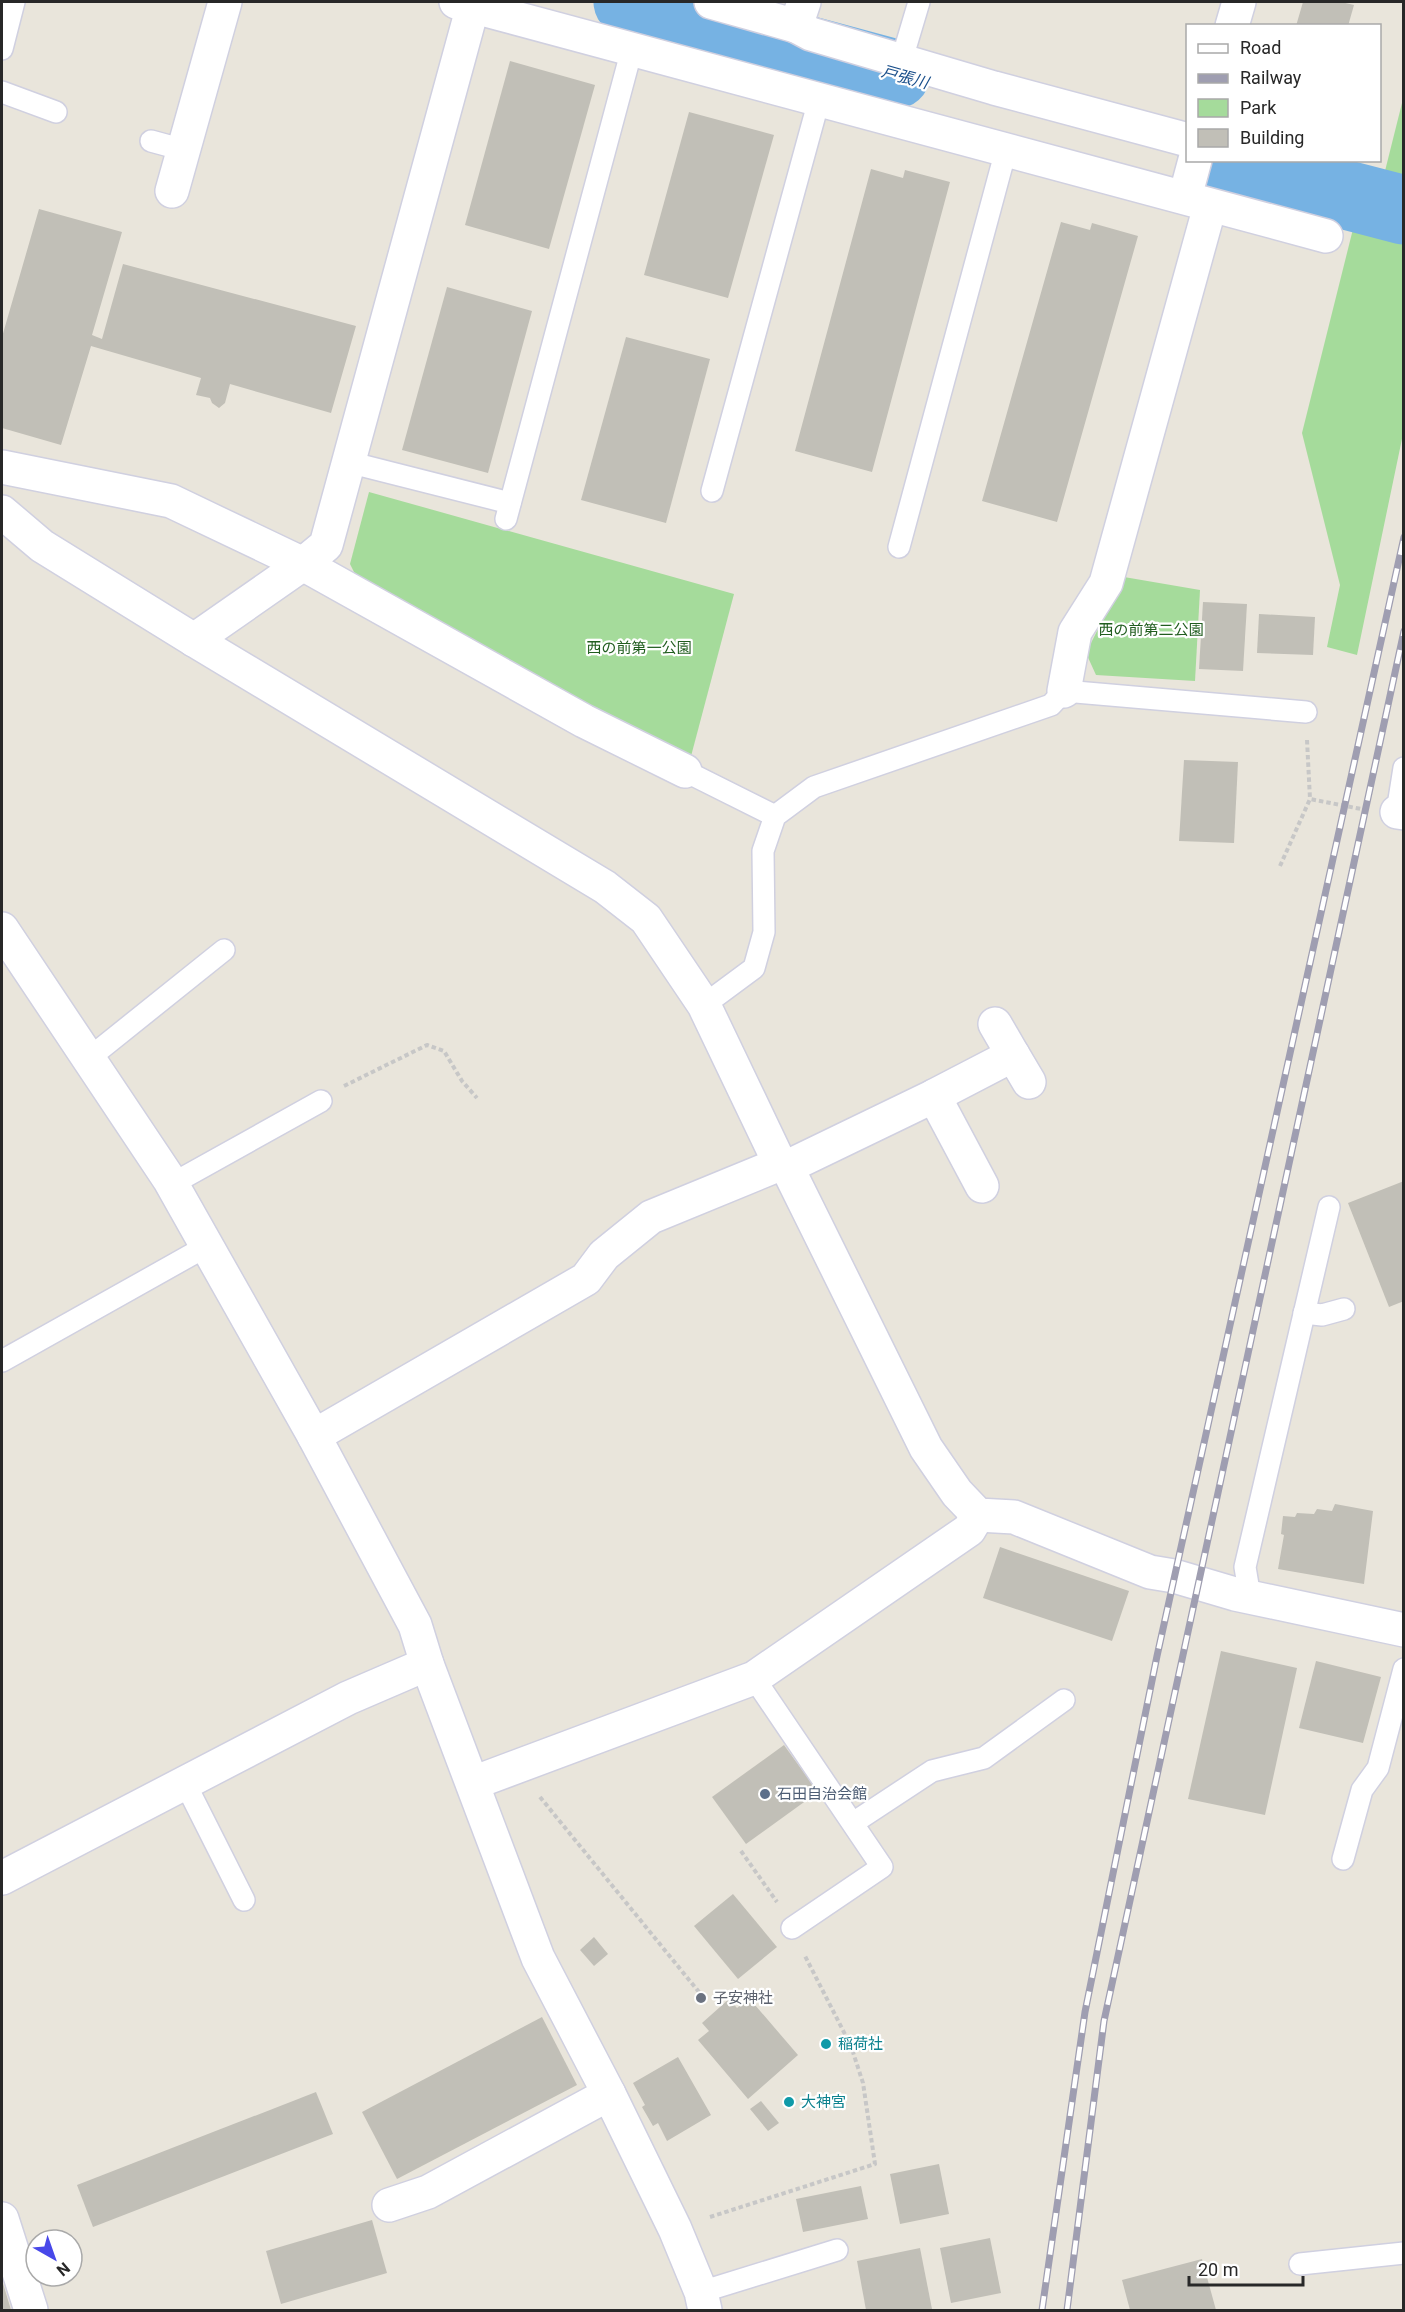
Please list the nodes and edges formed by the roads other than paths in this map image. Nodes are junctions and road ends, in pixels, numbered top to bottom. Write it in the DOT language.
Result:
graph roads {
  1 [pos="14,2"];
  2 [pos="225,2"];
  3 [pos="711,2"];
  4 [pos="919,2"];
  5 [pos="1239,2"];
  6 [pos="467,3"];
  7 [pos="800,14"];
  8 [pos="1233,24"];
  9 [pos="2,49"];
  10 [pos="632,50"];
  11 [pos="917,64"];
  12 [pos="2,92"];
  13 [pos="819,100"];
  14 [pos="56,112"];
  15 [pos="1186,139"];
  16 [pos="151,141"];
  17 [pos="184,150"];
  18 [pos="1006,150"];
  19 [pos="1195,162"];
  20 [pos="172,191"];
  21 [pos="1198,202"];
  22 [pos="1326,236"];
  23 [pos="348,462"];
  24 [pos="2,467"];
  25 [pos="712,491"];
  26 [pos="2,512"];
  27 [pos="899,547"];
  28 [pos="303,564"];
  29 [pos="194,640"];
  30 [pos="1064,691"];
  31 [pos="1306,712"];
  32 [pos="1404,768"];
  33 [pos="685,771"];
  34 [pos="1400,813"];
  35 [pos="775,816"];
  36 [pos="2,929"];
  37 [pos="224,950"];
  38 [pos="704,1005"];
  39 [pos="995,1024"];
  40 [pos="88,1059"];
  41 [pos="934,1096"];
  42 [pos="321,1101"];
  43 [pos="783,1165"];
  44 [pos="965,1172"];
  45 [pos="172,1184"];
  46 [pos="1329,1207"];
  47 [pos="207,1246"];
  48 [pos="1344,1309"];
  49 [pos="1304,1312"];
  50 [pos="2,1361"];
  51 [pos="314,1436"];
  52 [pos="978,1515"];
  53 [pos="1250,1597"];
  54 [pos="1404,1630"];
  55 [pos="427,1664"];
  56 [pos="1404,1669"];
  57 [pos="754,1678"];
  58 [pos="1064,1700"];
  59 [pos="185,1783"];
  60 [pos="472,1783"];
  61 [pos="853,1823"];
  62 [pos="1343,1859"];
  63 [pos="2,1878"];
  64 [pos="244,1900"];
  65 [pos="792,1929"];
  66 [pos="609,2094"];
  67 [pos="389,2205"];
  68 [pos="2,2219"];
  69 [pos="837,2250"];
  70 [pos="1404,2253"];
  71 [pos="1300,2264"];
  72 [pos="703,2301"];
  73 [pos="31,2310"];
  1 -- 9 [label="lane"];
  2 -- 17 [label="street"];
  3 -- 7 [label="street"];
  4 -- 11 [label="lane"];
  5 -- 8 [label="street"];
  6 -- 10 [label="street"];
  6 -- 23 [label="street"];
  7 -- 11 [label="street"];
  10 -- 13 [label="street"];
  10 -- 23 [label="lane"];
  11 -- 15 [label="street"];
  12 -- 14 [label="lane"];
  13 -- 18 [label="street"];
  13 -- 25 [label="lane"];
  16 -- 17 [label="lane"];
  17 -- 20 [label="street"];
  18 -- 21 [label="street"];
  18 -- 27 [label="lane"];
  19 -- 21 [label="street"];
  21 -- 22 [label="street"];
  21 -- 30 [label="street"];
  23 -- 28 [label="street"];
  24 -- 28 [label="street"];
  26 -- 29 [label="street"];
  28 -- 29 [label="street"];
  28 -- 33 [label="street"];
  29 -- 38 [label="street"];
  30 -- 31 [label="lane"];
  30 -- 35 [label="lane"];
  32 -- 34 [label="lane"];
  33 -- 35 [label="lane"];
  35 -- 38 [label="lane"];
  36 -- 40 [label="street"];
  37 -- 40 [label="lane"];
  38 -- 43 [label="street"];
  39 -- 41 [label="street"];
  40 -- 45 [label="street"];
  41 -- 43 [label="street"];
  41 -- 44 [label="street"];
  42 -- 45 [label="lane"];
  43 -- 51 [label="street"];
  43 -- 52 [label="street"];
  45 -- 47 [label="street"];
  46 -- 49 [label="lane"];
  47 -- 50 [label="lane"];
  47 -- 51 [label="street"];
  48 -- 49 [label="lane"];
  49 -- 53 [label="lane"];
  51 -- 55 [label="street"];
  52 -- 53 [label="street"];
  52 -- 57 [label="street"];
  53 -- 54 [label="street"];
  55 -- 59 [label="street"];
  55 -- 60 [label="street"];
  56 -- 62 [label="lane"];
  57 -- 60 [label="street"];
  57 -- 61 [label="lane"];
  58 -- 61 [label="lane"];
  59 -- 63 [label="street"];
  59 -- 64 [label="lane"];
  60 -- 66 [label="street"];
  61 -- 65 [label="lane"];
  66 -- 67 [label="street"];
  66 -- 72 [label="street"];
  68 -- 73 [label="street"];
  69 -- 72 [label="lane"];
  70 -- 71 [label="lane"];
}
